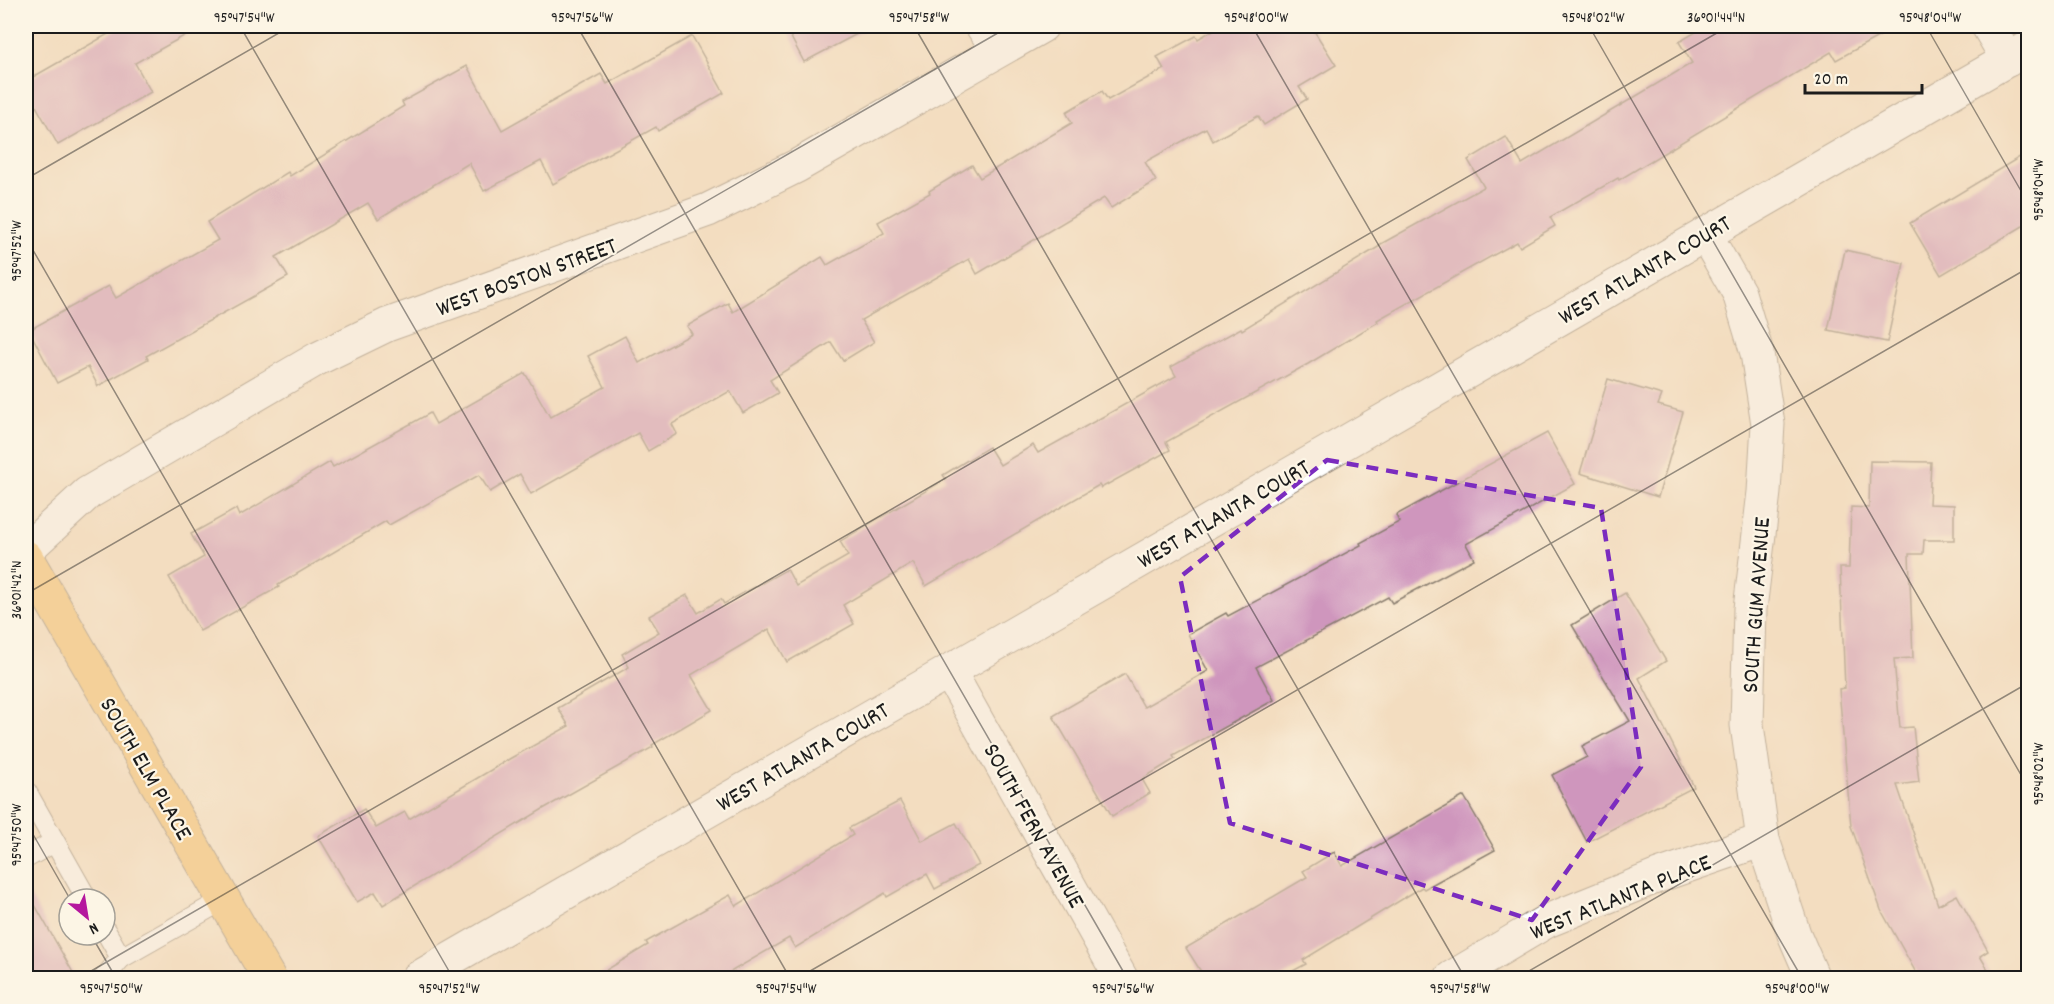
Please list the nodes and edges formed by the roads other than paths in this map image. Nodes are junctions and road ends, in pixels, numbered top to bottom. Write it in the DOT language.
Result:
graph roads {
  1 [pos="1042,26"];
  2 [pos="1988,26"];
  3 [pos="991,38"];
  4 [pos="2018,54"];
  5 [pos="1705,234"];
  6 [pos="26,550"];
  7 [pos="26,557"];
  8 [pos="949,671"];
  9 [pos="26,791"];
  10 [pos="1763,840"];
  11 [pos="54,842"];
  12 [pos="26,858"];
  13 [pos="80,887"];
  14 [pos="223,900"];
  15 [pos="115,947"];
  16 [pos="121,958"];
  17 [pos="104,978"];
  18 [pos="269,978"];
  19 [pos="418,978"];
  20 [pos="1121,978"];
  21 [pos="1451,978"];
  22 [pos="1814,978"];
  1 -- 3 [label="street, WEST BOSTON STREET"];
  2 -- 4 [label="street"];
  3 -- 6 [label="street, WEST BOSTON STREET"];
  4 -- 5 [label="street, WEST ATLANTA COURT"];
  5 -- 8 [label="street, WEST ATLANTA COURT"];
  5 -- 10 [label="street, SOUTH GUM AVENUE"];
  7 -- 14 [label="main road, SOUTH ELM PLACE"];
  8 -- 19 [label="street, WEST ATLANTA COURT"];
  8 -- 20 [label="street, SOUTH FERN AVENUE"];
  9 -- 11 [label="lane"];
  10 -- 21 [label="street, WEST ATLANTA PLACE"];
  10 -- 22 [label="street, SOUTH GUM AVENUE"];
  11 -- 12 [label="lane"];
  11 -- 13 [label="lane"];
  14 -- 16 [label="lane"];
  14 -- 18 [label="main road, SOUTH ELM PLACE"];
  15 -- 16 [label="lane"];
  16 -- 17 [label="lane"];
}
